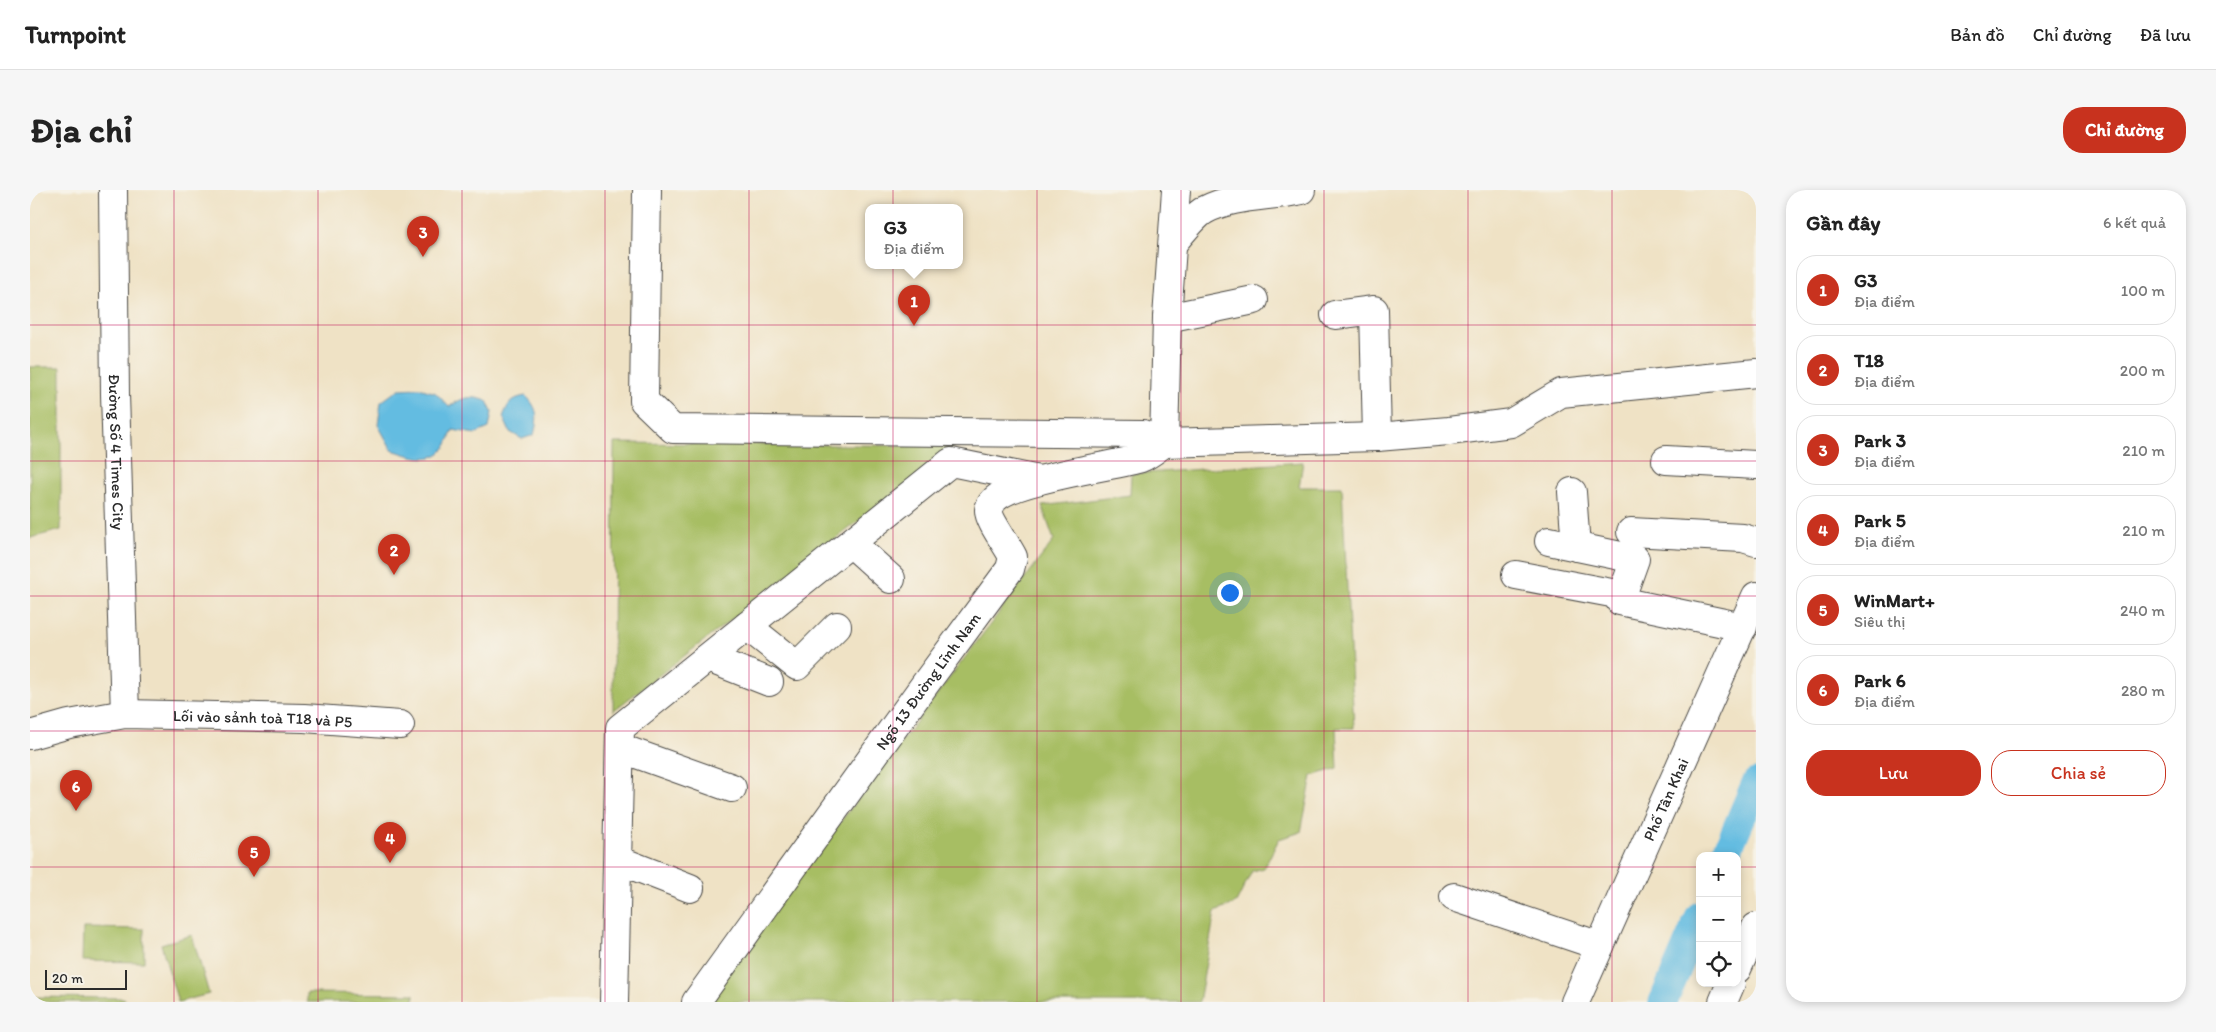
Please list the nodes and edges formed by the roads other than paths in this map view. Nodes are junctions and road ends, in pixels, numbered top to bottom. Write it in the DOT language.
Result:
graph roads {
  1 [pos="113,190"];
  2 [pos="647,190"];
  3 [pos="1176,190"];
  4 [pos="1301,190"];
  5 [pos="1173,243"];
  6 [pos="1254,300"];
  7 [pos="1335,315"];
  8 [pos="1167,318"];
  9 [pos="1756,373"];
  10 [pos="1377,437"];
  11 [pos="1164,443"];
  12 [pos="1666,460"];
  13 [pos="1756,464"];
  14 [pos="1039,480"];
  15 [pos="1572,492"];
  16 [pos="1631,532"];
  17 [pos="1548,541"];
  18 [pos="1756,542"];
  19 [pos="851,543"];
  20 [pos="1576,547"];
  21 [pos="1516,575"];
  22 [pos="891,579"];
  23 [pos="1622,595"];
  24 [pos="1756,596"];
  25 [pos="748,626"];
  26 [pos="837,626"];
  27 [pos="1742,627"];
  28 [pos="708,658"];
  29 [pos="769,682"];
  30 [pos="125,714"];
  31 [pos="400,726"];
  32 [pos="30,735"];
  33 [pos="620,748"];
  34 [pos="732,788"];
  35 [pos="618,860"];
  36 [pos="690,888"];
  37 [pos="1454,897"];
  38 [pos="1756,926"];
  39 [pos="1600,946"];
  40 [pos="1741,960"];
  41 [pos="1729,987"];
  42 [pos="614,1002"];
  43 [pos="696,1002"];
  44 [pos="1575,1002"];
  45 [pos="1723,1002"];
  1 -- 30 [label="street, Đường Số 4 Times City"];
  2 -- 11 [label="street"];
  3 -- 5 [label="street"];
  4 -- 5 [label="street"];
  5 -- 8 [label="street"];
  6 -- 8 [label="street"];
  7 -- 10 [label="street"];
  8 -- 11 [label="street"];
  9 -- 10 [label="street"];
  10 -- 11 [label="street"];
  11 -- 14 [label="street, Ngõ 13 Đường Lĩnh Nam"];
  12 -- 13 [label="street"];
  14 -- 19 [label="street"];
  14 -- 43 [label="street, Ngõ 13 Đường Lĩnh Nam"];
  15 -- 20 [label="street"];
  16 -- 18 [label="street"];
  17 -- 20 [label="street"];
  19 -- 22 [label="street"];
  19 -- 25 [label="street"];
  20 -- 23 [label="street"];
  21 -- 23 [label="street"];
  23 -- 27 [label="street"];
  24 -- 27 [label="street, Phố Tân Khai"];
  25 -- 26 [label="street"];
  25 -- 28 [label="street"];
  27 -- 39 [label="street, Phố Tân Khai"];
  28 -- 29 [label="street"];
  28 -- 33 [label="street"];
  30 -- 31 [label="street, Lối vào sảnh toà T18 và P5"];
  30 -- 32 [label="street, Lối vào sảnh toà T18 và P5"];
  33 -- 34 [label="street"];
  33 -- 35 [label="street"];
  35 -- 36 [label="street"];
  35 -- 42 [label="street"];
  37 -- 39 [label="street"];
  38 -- 40 [label="street"];
  39 -- 44 [label="street, Phố Tân Khai"];
  41 -- 45 [label="street"];
}
